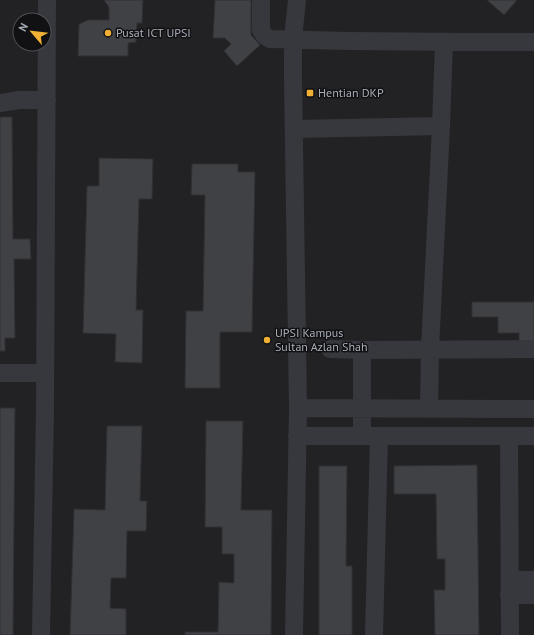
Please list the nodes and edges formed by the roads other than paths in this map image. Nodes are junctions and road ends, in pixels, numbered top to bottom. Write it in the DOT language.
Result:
graph roads {
  1 [pos="47,0"];
  2 [pos="261,0"];
  3 [pos="297,0"];
  4 [pos="293,39"];
  5 [pos="444,42"];
  6 [pos="534,42"];
  7 [pos="47,100"];
  8 [pos="0,104"];
  9 [pos="441,126"];
  10 [pos="295,129"];
  11 [pos="330,349"];
  12 [pos="430,349"];
  13 [pos="534,349"];
  14 [pos="362,350"];
  15 [pos="0,373"];
  16 [pos="45,373"];
  17 [pos="298,408"];
  18 [pos="363,409"];
  19 [pos="429,409"];
  20 [pos="534,409"];
  21 [pos="297,436"];
  22 [pos="370,436"];
  23 [pos="510,436"];
  24 [pos="534,436"];
  25 [pos="534,580"];
  26 [pos="510,588"];
  27 [pos="534,596"];
  28 [pos="41,635"];
  29 [pos="294,635"];
  30 [pos="374,635"];
  31 [pos="510,635"];
  1 -- 7 [label="street"];
  2 -- 4 [label="street"];
  3 -- 4 [label="street"];
  4 -- 5 [label="street"];
  4 -- 10 [label="street"];
  5 -- 6 [label="street"];
  5 -- 9 [label="street"];
  7 -- 8 [label="street"];
  7 -- 16 [label="street"];
  9 -- 10 [label="street"];
  9 -- 12 [label="street"];
  10 -- 17 [label="street"];
  11 -- 14 [label="street"];
  12 -- 13 [label="street"];
  12 -- 14 [label="street"];
  12 -- 19 [label="street"];
  14 -- 18 [label="street"];
  15 -- 16 [label="street"];
  16 -- 28 [label="street"];
  17 -- 18 [label="street"];
  17 -- 21 [label="street"];
  18 -- 19 [label="street"];
  18 -- 22 [label="street"];
  19 -- 20 [label="street"];
  21 -- 22 [label="street"];
  21 -- 29 [label="street"];
  22 -- 23 [label="street"];
  22 -- 30 [label="street"];
  23 -- 24 [label="street"];
  23 -- 26 [label="street"];
  25 -- 26 [label="street"];
  26 -- 27 [label="street"];
  26 -- 31 [label="street"];
}
